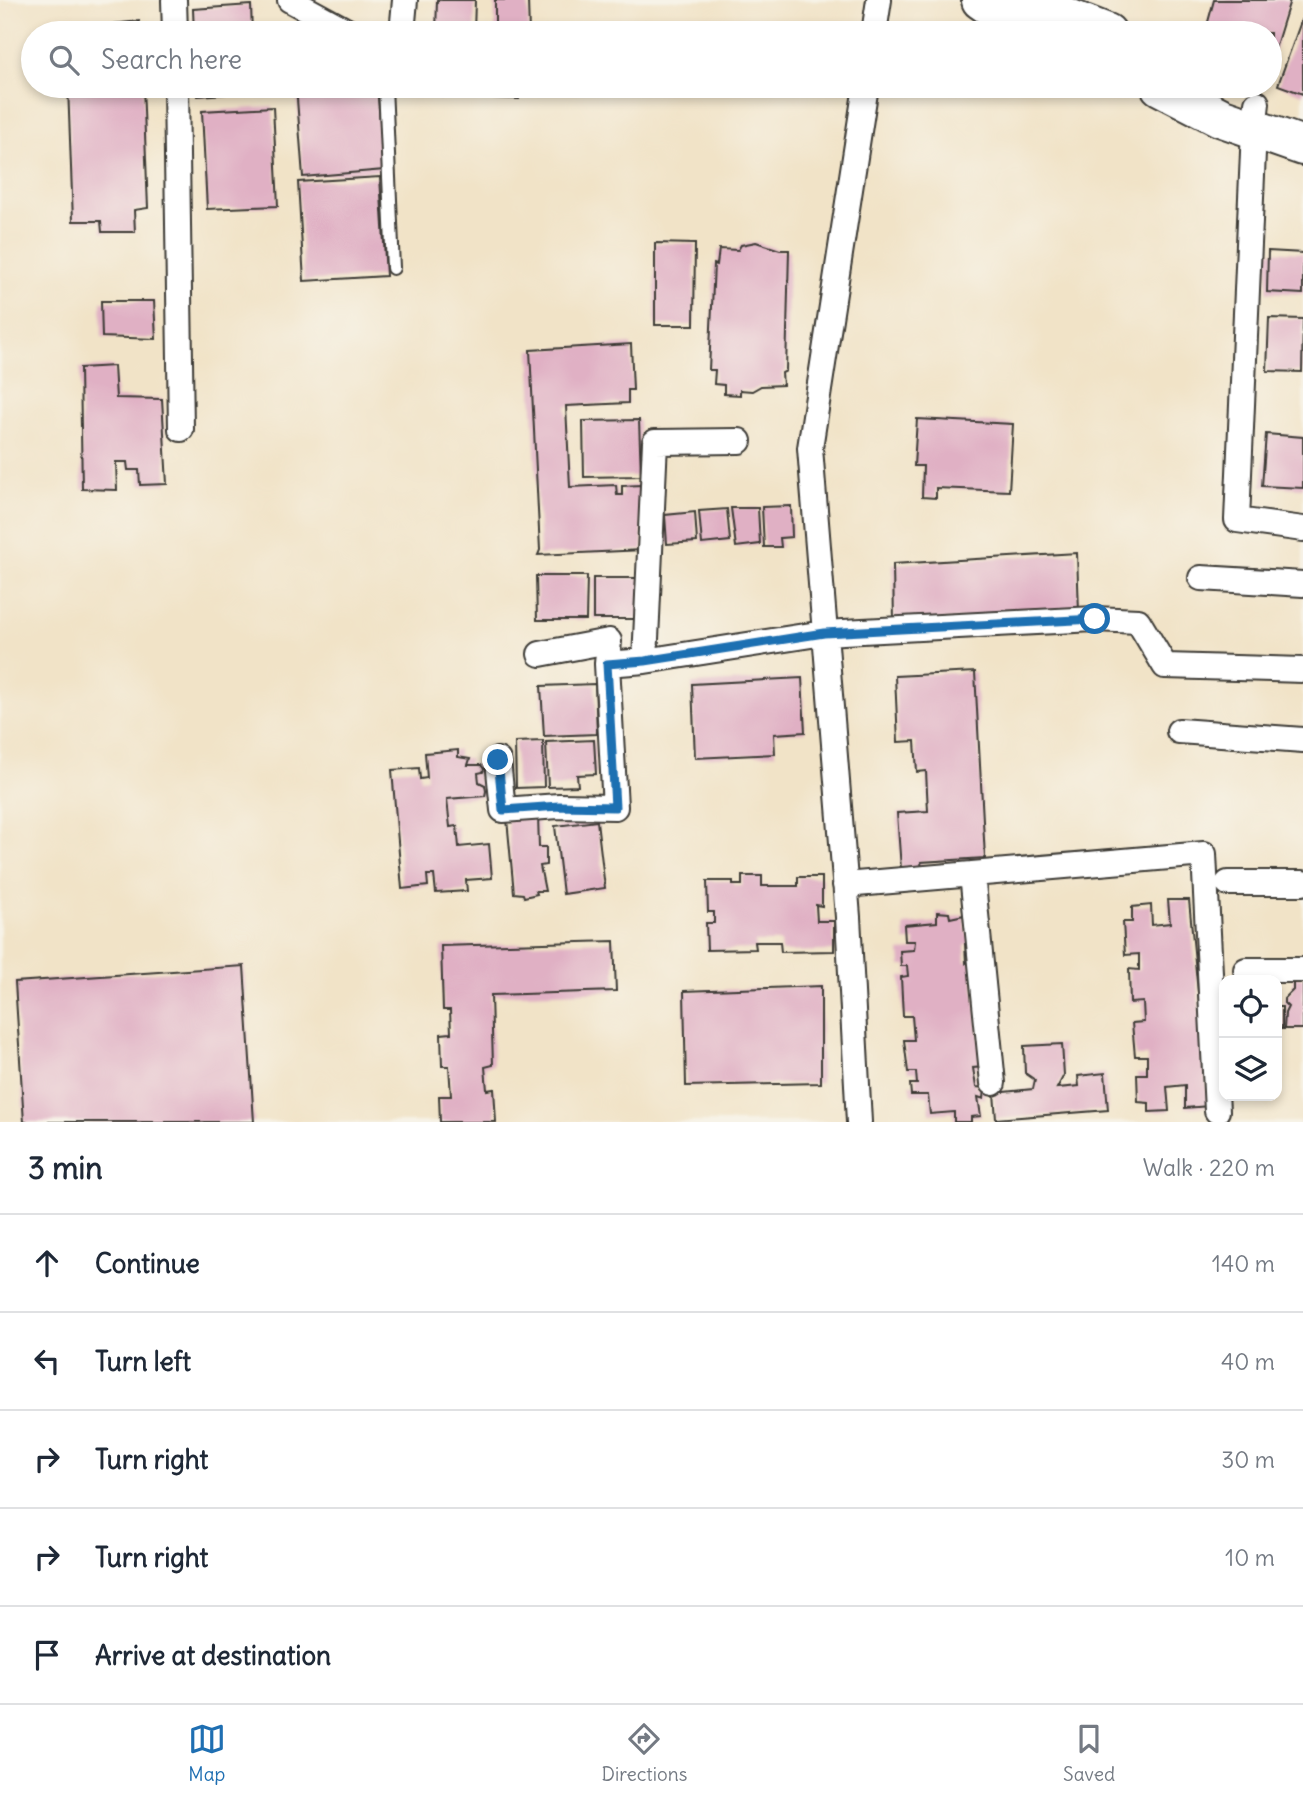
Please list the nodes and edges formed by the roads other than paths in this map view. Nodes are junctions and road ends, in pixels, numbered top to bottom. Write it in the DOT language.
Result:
graph roads {
  1 [pos="174,0"];
  2 [pos="290,0"];
  3 [pos="405,0"];
  4 [pos="879,0"];
  5 [pos="981,0"];
  6 [pos="1022,0"];
  7 [pos="175,21"];
  8 [pos="329,21"];
  9 [pos="403,21"];
  10 [pos="876,21"];
  11 [pos="1011,21"];
  12 [pos="1076,21"];
  13 [pos="176,98"];
  14 [pos="386,98"];
  15 [pos="864,98"];
  16 [pos="1183,98"];
  17 [pos="1230,98"];
  18 [pos="1256,116"];
  19 [pos="1303,119"];
  20 [pos="1303,146"];
  21 [pos="393,268"];
  22 [pos="181,429"];
  23 [pos="739,441"];
  24 [pos="1303,529"];
  25 [pos="1201,578"];
  26 [pos="1303,584"];
  27 [pos="824,633"];
  28 [pos="540,654"];
  29 [pos="645,661"];
  30 [pos="607,664"];
  31 [pos="1303,670"];
  32 [pos="1180,731"];
  33 [pos="1303,740"];
  34 [pos="498,760"];
  35 [pos="972,874"];
  36 [pos="1228,883"];
  37 [pos="1303,883"];
  38 [pos="845,885"];
  39 [pos="1246,970"];
  40 [pos="1303,970"];
  41 [pos="993,1083"];
  42 [pos="1217,1111"];
  43 [pos="859,1122"];
  1 -- 7 [label="street"];
  2 -- 8 [label="street"];
  3 -- 9 [label="street"];
  4 -- 10 [label="street"];
  5 -- 11 [label="main road"];
  6 -- 12 [label="main road"];
  13 -- 22 [label="street"];
  14 -- 21 [label="lane"];
  15 -- 27 [label="street"];
  16 -- 18 [label="main road"];
  17 -- 18 [label="main road"];
  18 -- 19 [label="main road"];
  18 -- 20 [label="main road"];
  18 -- 24 [label="street"];
  23 -- 29 [label="street"];
  25 -- 26 [label="street"];
  27 -- 29 [label="street"];
  27 -- 31 [label="street"];
  27 -- 38 [label="street"];
  28 -- 30 [label="street"];
  29 -- 30 [label="street"];
  30 -- 34 [label="street"];
  32 -- 33 [label="street"];
  35 -- 38 [label="street"];
  35 -- 41 [label="street"];
  35 -- 42 [label="street"];
  36 -- 37 [label="street"];
  38 -- 43 [label="street"];
  39 -- 40 [label="street"];
}
